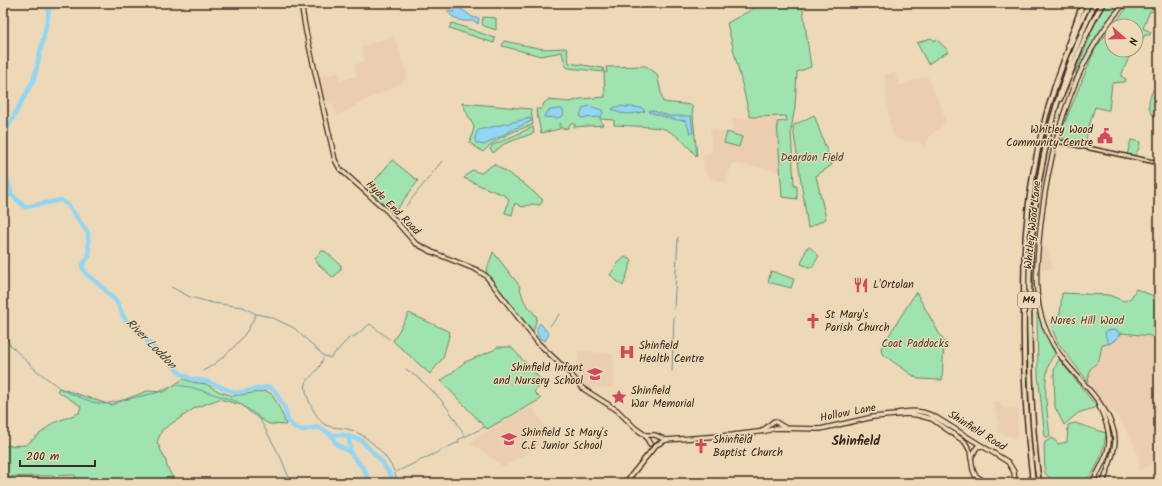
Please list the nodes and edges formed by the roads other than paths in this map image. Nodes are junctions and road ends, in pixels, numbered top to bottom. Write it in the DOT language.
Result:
graph roads {
  1 [pos="301,3"];
  2 [pos="1083,3"];
  3 [pos="1089,3"];
  4 [pos="1095,3"];
  5 [pos="1103,3"];
  6 [pos="1125,3"];
  7 [pos="1064,62"];
  8 [pos="1052,118"];
  9 [pos="1056,141"];
  10 [pos="1159,163"];
  11 [pos="1096,400"];
  12 [pos="933,415"];
  13 [pos="771,424"];
  14 [pos="778,424"];
  15 [pos="775,429"];
  16 [pos="788,429"];
  17 [pos="762,432"];
  18 [pos="645,435"];
  19 [pos="651,436"];
  20 [pos="659,437"];
  21 [pos="666,440"];
  22 [pos="650,442"];
  23 [pos="657,444"];
  24 [pos="982,446"];
  25 [pos="649,454"];
  26 [pos="971,460"];
  27 [pos="624,483"];
  28 [pos="986,483"];
  29 [pos="1015,483"];
  30 [pos="1034,483"];
  31 [pos="1039,483"];
  32 [pos="1092,483"];
  33 [pos="1103,483"];
  1 -- 18 [label="main road, Hyde End Road"];
  2 -- 7 [label="highway, M4"];
  3 -- 7 [label="highway, M4"];
  4 -- 8 [label="highway, M4"];
  5 -- 8 [label="highway, M4"];
  6 -- 9 [label="main road, Whitley Wood Lane"];
  7 -- 30 [label="highway, M4"];
  8 -- 31 [label="highway, M4"];
  9 -- 10 [label="street"];
  9 -- 11 [label="main road, Whitley Wood Lane"];
  11 -- 32 [label="main road, Whitley Wood Lane"];
  11 -- 33 [label="main road, Whitley Wood Lane"];
  12 -- 16 [label="main road, Hollow Lane"];
  12 -- 24 [label="main road, Shinfield Road"];
  12 -- 26 [label="main road, Shinfield Road"];
  13 -- 14 [label="main road"];
  13 -- 15 [label="main road"];
  13 -- 17 [label="main road"];
  14 -- 15 [label="main road"];
  14 -- 16 [label="main road, Hollow Lane"];
  15 -- 16 [label="main road, Hollow Lane"];
  15 -- 17 [label="main road, Hollow Lane"];
  17 -- 21 [label="main road, Hollow Lane"];
  18 -- 19 [label="main road, Hollow Lane"];
  18 -- 22 [label="main road"];
  19 -- 20 [label="main road, Hollow Lane"];
  19 -- 22 [label="main road"];
  20 -- 21 [label="main road, Hollow Lane"];
  20 -- 23 [label="main road"];
  21 -- 23 [label="main road, Hollow Lane"];
  22 -- 23 [label="main road"];
  22 -- 25 [label="main road"];
  23 -- 25 [label="main road"];
  24 -- 26 [label="main road"];
  24 -- 29 [label="main road, Shinfield Road"];
  25 -- 27 [label="main road"];
  26 -- 28 [label="main road"];
}
